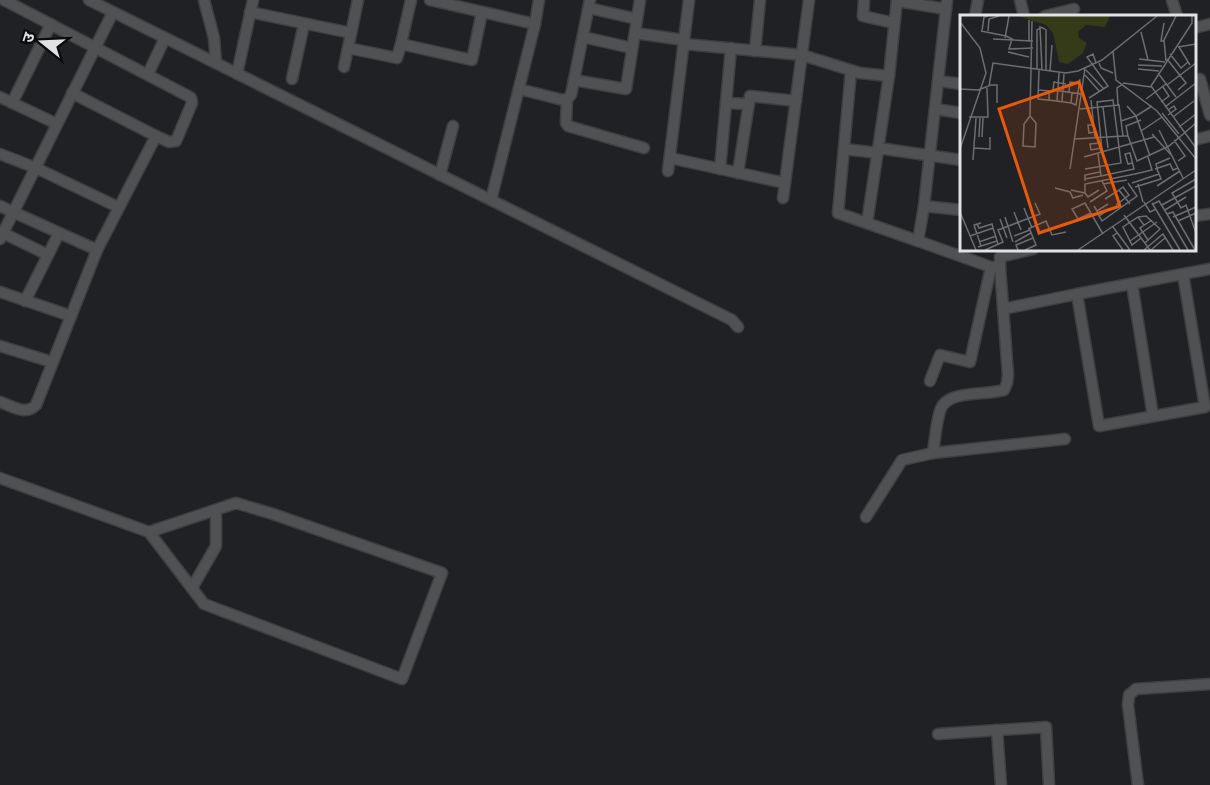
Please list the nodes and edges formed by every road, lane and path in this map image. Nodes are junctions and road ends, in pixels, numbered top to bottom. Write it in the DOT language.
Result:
graph roads {
  1 [pos="4,0"];
  2 [pos="89,0"];
  3 [pos="204,0"];
  4 [pos="253,0"];
  5 [pos="358,0"];
  6 [pos="411,0"];
  7 [pos="430,0"];
  8 [pos="539,0"];
  9 [pos="640,0"];
  10 [pos="689,0"];
  11 [pos="760,0"];
  12 [pos="809,0"];
  13 [pos="864,0"];
  14 [pos="978,0"];
  15 [pos="1020,0"];
  16 [pos="1172,0"];
  17 [pos="897,1"];
  18 [pos="589,4"];
  19 [pos="946,4"];
  20 [pos="0,8"];
  21 [pos="1074,8"];
  22 [pos="113,12"];
  23 [pos="250,12"];
  24 [pos="482,12"];
  25 [pos="975,15"];
  26 [pos="1024,15"];
  27 [pos="1049,15"];
  28 [pos="1177,15"];
  29 [pos="637,19"];
  30 [pos="894,23"];
  31 [pos="51,24"];
  32 [pos="304,24"];
  33 [pos="535,24"];
  34 [pos="1210,24"];
  35 [pos="1195,28"];
  36 [pos="351,33"];
  37 [pos="635,33"];
  38 [pos="583,37"];
  39 [pos="165,38"];
  40 [pos="684,42"];
  41 [pos="401,44"];
  42 [pos="95,48"];
  43 [pos="348,48"];
  44 [pos="633,48"];
  45 [pos="731,48"];
  46 [pos="755,51"];
  47 [pos="802,55"];
  48 [pos="216,63"];
  49 [pos="344,67"];
  50 [pos="851,71"];
  51 [pos="148,74"];
  52 [pos="237,74"];
  53 [pos="888,76"];
  54 [pos="292,79"];
  55 [pos="1201,79"];
  56 [pos="574,80"];
  57 [pos="939,81"];
  58 [pos="960,84"];
  59 [pos="519,89"];
  60 [pos="72,93"];
  61 [pos="0,97"];
  62 [pos="567,99"];
  63 [pos="796,101"];
  64 [pos="12,103"];
  65 [pos="726,103"];
  66 [pos="749,104"];
  67 [pos="935,109"];
  68 [pos="960,113"];
  69 [pos="1210,115"];
  70 [pos="57,124"];
  71 [pos="453,126"];
  72 [pos="156,136"];
  73 [pos="1210,136"];
  74 [pos="1195,140"];
  75 [pos="644,148"];
  76 [pos="844,149"];
  77 [pos="878,150"];
  78 [pos="0,154"];
  79 [pos="929,155"];
  80 [pos="670,158"];
  81 [pos="960,160"];
  82 [pos="36,168"];
  83 [pos="720,169"];
  84 [pos="668,171"];
  85 [pos="738,173"];
  86 [pos="440,175"];
  87 [pos="785,183"];
  88 [pos="783,198"];
  89 [pos="491,200"];
  90 [pos="0,206"];
  91 [pos="924,206"];
  92 [pos="118,207"];
  93 [pos="960,210"];
  94 [pos="13,213"];
  95 [pos="1210,214"];
  96 [pos="1195,216"];
  97 [pos="867,223"];
  98 [pos="58,233"];
  99 [pos="1,236"];
  100 [pos="918,241"];
  101 [pos="97,250"];
  102 [pos="1029,250"];
  103 [pos="48,255"];
  104 [pos="995,267"];
  105 [pos="1210,269"];
  106 [pos="1183,274"];
  107 [pos="1132,284"];
  108 [pos="0,292"];
  109 [pos="1077,294"];
  110 [pos="25,301"];
  111 [pos="1003,309"];
  112 [pos="71,316"];
  113 [pos="738,327"];
  114 [pos="0,346"];
  115 [pos="52,362"];
  116 [pos="930,381"];
  117 [pos="0,402"];
  118 [pos="1153,416"];
  119 [pos="1065,439"];
  120 [pos="933,453"];
  121 [pos="0,478"];
  122 [pos="216,510"];
  123 [pos="866,517"];
  124 [pos="150,532"];
  125 [pos="192,588"];
  126 [pos="1210,684"];
  127 [pos="998,730"];
  128 [pos="938,734"];
  129 [pos="1000,785"];
  130 [pos="1049,785"];
  131 [pos="1138,785"];
  1 -- 20 [label="street"];
  1 -- 31 [label="street"];
  2 -- 22 [label="street"];
  3 -- 48 [label="street"];
  4 -- 23 [label="street"];
  5 -- 36 [label="street"];
  6 -- 41 [label="street"];
  7 -- 24 [label="street"];
  8 -- 33 [label="street"];
  9 -- 29 [label="street"];
  10 -- 40 [label="street"];
  11 -- 46 [label="street"];
  12 -- 47 [label="street"];
  13 -- 30 [label="street"];
  14 -- 25 [label="street"];
  15 -- 26 [label="street"];
  16 -- 28 [label="street"];
  17 -- 19 [label="street"];
  17 -- 30 [label="street"];
  18 -- 29 [label="street"];
  18 -- 38 [label="street"];
  19 -- 57 [label="street"];
  21 -- 27 [label="street"];
  22 -- 39 [label="street"];
  22 -- 42 [label="street"];
  23 -- 32 [label="street"];
  23 -- 52 [label="street"];
  24 -- 33 [label="street"];
  24 -- 41 [label="street"];
  29 -- 37 [label="street"];
  30 -- 53 [label="street"];
  31 -- 42 [label="street"];
  31 -- 64 [label="street"];
  32 -- 36 [label="street"];
  32 -- 54 [label="street"];
  33 -- 59 [label="street"];
  34 -- 35 [label="street"];
  36 -- 43 [label="street"];
  37 -- 40 [label="street"];
  37 -- 44 [label="street"];
  38 -- 44 [label="street"];
  38 -- 56 [label="street"];
  39 -- 48 [label="street"];
  39 -- 51 [label="street"];
  40 -- 45 [label="street"];
  40 -- 80 [label="street"];
  41 -- 43 [label="street"];
  42 -- 51 [label="street"];
  42 -- 60 [label="street"];
  43 -- 49 [label="street"];
  44 -- 56 [label="street"];
  45 -- 46 [label="street"];
  45 -- 65 [label="street"];
  46 -- 47 [label="street"];
  47 -- 50 [label="street"];
  47 -- 63 [label="street"];
  48 -- 52 [label="street"];
  50 -- 53 [label="street"];
  50 -- 76 [label="street"];
  51 -- 72 [label="street"];
  52 -- 86 [label="street"];
  53 -- 77 [label="street"];
  55 -- 69 [label="street"];
  56 -- 62 [label="street"];
  57 -- 58 [label="street"];
  57 -- 67 [label="street"];
  59 -- 62 [label="street"];
  59 -- 89 [label="street"];
  60 -- 70 [label="street"];
  60 -- 72 [label="street"];
  61 -- 64 [label="street"];
  62 -- 75 [label="street"];
  63 -- 66 [label="street"];
  63 -- 87 [label="street"];
  64 -- 70 [label="street"];
  65 -- 66 [label="street"];
  65 -- 83 [label="street"];
  66 -- 85 [label="street"];
  67 -- 68 [label="street"];
  67 -- 79 [label="street"];
  70 -- 82 [label="street"];
  71 -- 86 [label="street"];
  72 -- 92 [label="street"];
  73 -- 74 [label="street"];
  76 -- 77 [label="street"];
  76 -- 97 [label="street"];
  77 -- 79 [label="street"];
  77 -- 97 [label="street"];
  78 -- 82 [label="street"];
  79 -- 81 [label="street"];
  79 -- 91 [label="street"];
  80 -- 83 [label="street"];
  80 -- 84 [label="street"];
  82 -- 92 [label="street"];
  82 -- 94 [label="street"];
  83 -- 85 [label="street"];
  85 -- 87 [label="street"];
  86 -- 89 [label="street"];
  87 -- 88 [label="street"];
  89 -- 113 [label="street"];
  90 -- 94 [label="street"];
  91 -- 93 [label="street"];
  91 -- 100 [label="street"];
  92 -- 101 [label="street"];
  94 -- 98 [label="street"];
  94 -- 99 [label="street"];
  95 -- 96 [label="street"];
  97 -- 100 [label="street"];
  98 -- 101 [label="street"];
  98 -- 103 [label="street"];
  99 -- 103 [label="street"];
  100 -- 104 [label="street"];
  101 -- 112 [label="street"];
  102 -- 104 [label="street"];
  103 -- 110 [label="street"];
  104 -- 111 [label="street"];
  104 -- 116 [label="street"];
  105 -- 106 [label="street"];
  106 -- 107 [label="street"];
  106 -- 118 [label="street"];
  107 -- 109 [label="street"];
  107 -- 118 [label="street"];
  108 -- 110 [label="street"];
  109 -- 111 [label="street"];
  109 -- 118 [label="street"];
  110 -- 112 [label="street"];
  111 -- 120 [label="street"];
  112 -- 115 [label="street"];
  114 -- 115 [label="street"];
  115 -- 117 [label="street"];
  119 -- 120 [label="street"];
  120 -- 123 [label="street"];
  121 -- 124 [label="street"];
  122 -- 124 [label="street"];
  122 -- 125 [label="street"];
  122 -- 125 [label="street"];
  124 -- 125 [label="street"];
  126 -- 131 [label="street"];
  127 -- 128 [label="street"];
  127 -- 129 [label="street"];
  127 -- 130 [label="street"];
}
